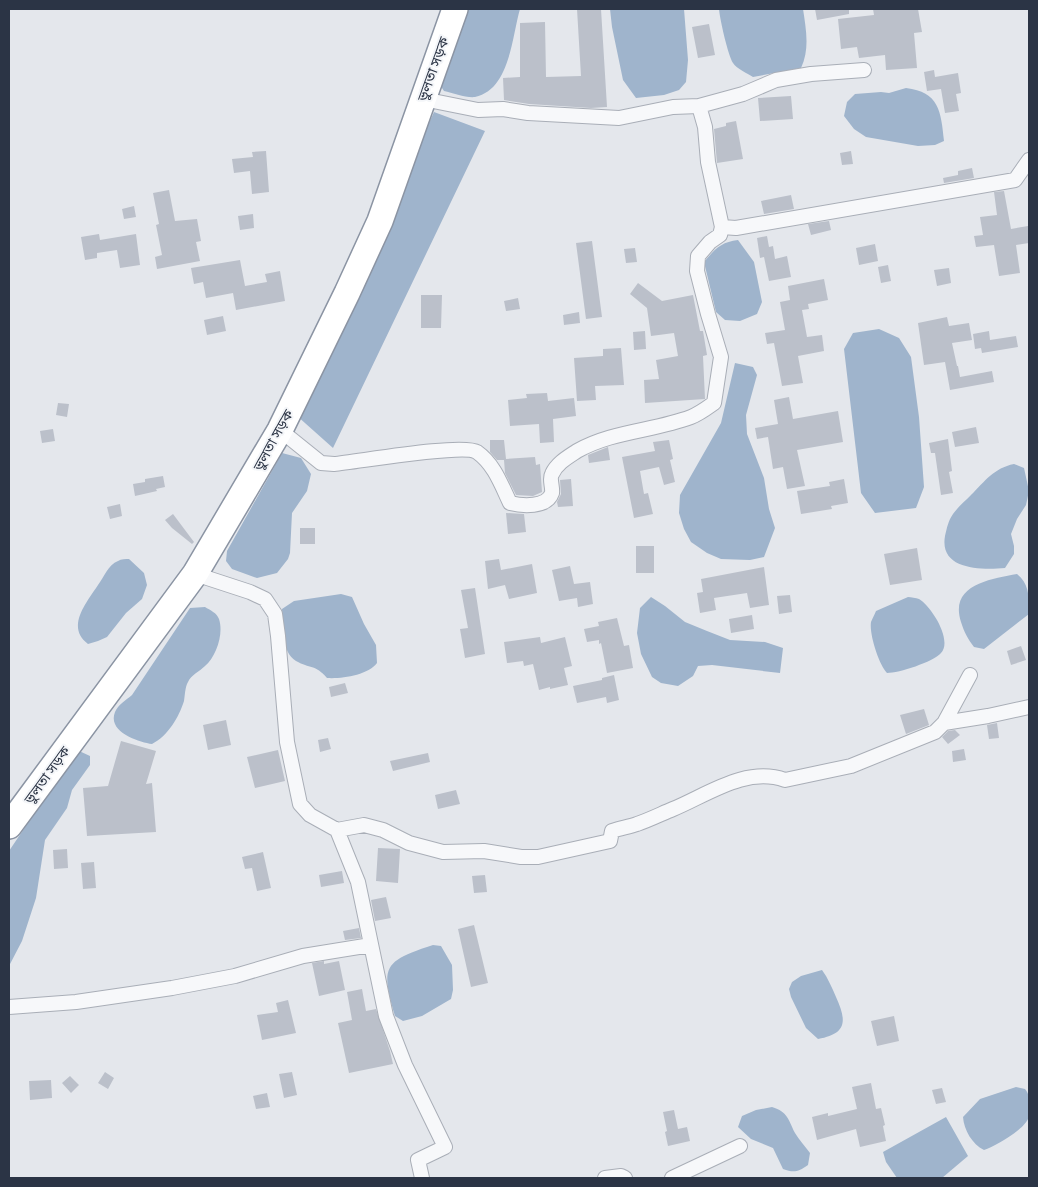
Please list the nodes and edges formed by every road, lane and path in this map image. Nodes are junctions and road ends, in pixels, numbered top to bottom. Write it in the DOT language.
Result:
graph roads {
  1 [pos="455,9"];
  2 [pos="864,70"];
  3 [pos="423,99"];
  4 [pos="699,106"];
  5 [pos="1029,160"];
  6 [pos="722,228"];
  7 [pos="280,430"];
  8 [pos="195,574"];
  9 [pos="970,675"];
  10 [pos="1029,707"];
  11 [pos="944,723"];
  12 [pos="9,826"];
  13 [pos="338,830"];
  14 [pos="371,945"];
  15 [pos="9,1007"];
  16 [pos="740,1146"];
  17 [pos="422,1178"];
  18 [pos="605,1178"];
  19 [pos="625,1178"];
  20 [pos="672,1178"];
  1 -- 3 [label="highway, ভুলতা সড়ক"];
  2 -- 4 [label="street"];
  3 -- 4 [label="street"];
  3 -- 7 [label="highway, ভুলতা সড়ক"];
  4 -- 6 [label="street"];
  5 -- 6 [label="street"];
  6 -- 7 [label="street"];
  7 -- 8 [label="highway, ভুলতা সড়ক"];
  8 -- 12 [label="highway, ভুলতা সড়ক"];
  8 -- 13 [label="street"];
  9 -- 11 [label="street"];
  10 -- 11 [label="street"];
  11 -- 13 [label="street"];
  13 -- 14 [label="street"];
  14 -- 15 [label="street"];
  14 -- 17 [label="street"];
  16 -- 20 [label="street"];
  18 -- 19 [label="street"];
}
